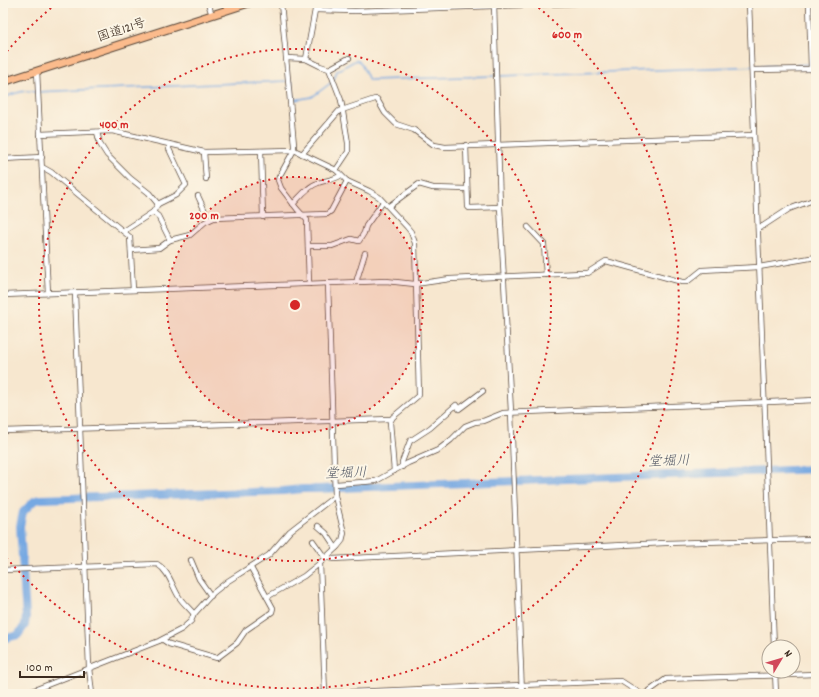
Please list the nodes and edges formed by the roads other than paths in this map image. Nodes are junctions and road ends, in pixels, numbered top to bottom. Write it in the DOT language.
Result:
graph roads {
  1 [pos="208,3"];
  2 [pos="249,3"];
  3 [pos="281,3"];
  4 [pos="315,3"];
  5 [pos="578,3"];
  6 [pos="749,3"];
  7 [pos="809,3"];
  8 [pos="494,4"];
  9 [pos="315,10"];
  10 [pos="212,15"];
  11 [pos="287,58"];
  12 [pos="350,58"];
  13 [pos="306,59"];
  14 [pos="812,66"];
  15 [pos="3,67"];
  16 [pos="329,69"];
  17 [pos="752,70"];
  18 [pos="37,71"];
  19 [pos="5,81"];
  20 [pos="816,100"];
  21 [pos="344,110"];
  22 [pos="97,132"];
  23 [pos="40,134"];
  24 [pos="754,135"];
  25 [pos="169,144"];
  26 [pos="499,144"];
  27 [pos="466,145"];
  28 [pos="294,150"];
  29 [pos="261,151"];
  30 [pos="204,152"];
  31 [pos="302,154"];
  32 [pos="42,157"];
  33 [pos="3,159"];
  34 [pos="42,167"];
  35 [pos="336,170"];
  36 [pos="340,176"];
  37 [pos="206,179"];
  38 [pos="347,181"];
  39 [pos="467,189"];
  40 [pos="198,196"];
  41 [pos="816,199"];
  42 [pos="383,202"];
  43 [pos="158,204"];
  44 [pos="293,204"];
  45 [pos="388,206"];
  46 [pos="500,207"];
  47 [pos="153,212"];
  48 [pos="303,216"];
  49 [pos="263,217"];
  50 [pos="209,220"];
  51 [pos="528,227"];
  52 [pos="758,227"];
  53 [pos="124,232"];
  54 [pos="170,240"];
  55 [pos="308,246"];
  56 [pos="131,250"];
  57 [pos="365,253"];
  58 [pos="816,257"];
  59 [pos="759,267"];
  60 [pos="546,275"];
  61 [pos="505,277"];
  62 [pos="357,282"];
  63 [pos="328,283"];
  64 [pos="309,284"];
  65 [pos="415,284"];
  66 [pos="133,290"];
  67 [pos="48,293"];
  68 [pos="75,293"];
  69 [pos="3,295"];
  70 [pos="482,391"];
  71 [pos="816,400"];
  72 [pos="765,402"];
  73 [pos="511,412"];
  74 [pos="391,419"];
  75 [pos="332,422"];
  76 [pos="80,428"];
  77 [pos="3,431"];
  78 [pos="402,466"];
  79 [pos="394,470"];
  80 [pos="336,484"];
  81 [pos="336,496"];
  82 [pos="318,526"];
  83 [pos="816,539"];
  84 [pos="313,541"];
  85 [pos="770,541"];
  86 [pos="336,548"];
  87 [pos="516,551"];
  88 [pos="326,557"];
  89 [pos="191,560"];
  90 [pos="320,563"];
  91 [pos="86,567"];
  92 [pos="251,568"];
  93 [pos="3,570"];
  94 [pos="210,596"];
  95 [pos="267,596"];
  96 [pos="194,614"];
  97 [pos="774,639"];
  98 [pos="163,640"];
  99 [pos="89,668"];
  100 [pos="801,674"];
  101 [pos="816,674"];
  102 [pos="761,675"];
  103 [pos="775,679"];
  104 [pos="522,685"];
  105 [pos="325,693"];
  106 [pos="24,694"];
  107 [pos="92,694"];
  108 [pos="301,694"];
  109 [pos="522,694"];
  110 [pos="641,694"];
  111 [pos="645,694"];
  112 [pos="776,694"];
  1 -- 10 [label="street"];
  2 -- 10 [label="highway, 国道121号"];
  3 -- 11 [label="street"];
  4 -- 9 [label="street"];
  5 -- 8 [label="street"];
  6 -- 17 [label="street"];
  7 -- 14 [label="street"];
  8 -- 9 [label="street"];
  8 -- 26 [label="street"];
  9 -- 13 [label="street"];
  10 -- 18 [label="highway, 国道121号"];
  11 -- 13 [label="street"];
  11 -- 28 [label="street"];
  12 -- 16 [label="street"];
  13 -- 16 [label="street"];
  14 -- 17 [label="street"];
  14 -- 20 [label="street"];
  15 -- 19 [label="street"];
  16 -- 21 [label="street"];
  17 -- 24 [label="street"];
  18 -- 19 [label="highway, 国道121号"];
  18 -- 23 [label="street"];
  21 -- 27 [label="street"];
  21 -- 31 [label="street"];
  21 -- 35 [label="street"];
  22 -- 23 [label="street"];
  22 -- 25 [label="street"];
  22 -- 43 [label="street"];
  23 -- 32 [label="street"];
  24 -- 26 [label="street"];
  24 -- 52 [label="street"];
  25 -- 30 [label="street"];
  25 -- 43 [label="street"];
  26 -- 27 [label="street"];
  26 -- 46 [label="street"];
  27 -- 39 [label="street"];
  28 -- 29 [label="street"];
  28 -- 31 [label="street"];
  28 -- 44 [label="street"];
  29 -- 30 [label="street"];
  29 -- 49 [label="street"];
  30 -- 37 [label="street"];
  31 -- 35 [label="street"];
  32 -- 33 [label="street"];
  32 -- 34 [label="street"];
  34 -- 53 [label="street"];
  34 -- 67 [label="street"];
  35 -- 36 [label="street"];
  36 -- 38 [label="street"];
  36 -- 44 [label="street"];
  38 -- 42 [label="street"];
  38 -- 48 [label="street"];
  39 -- 45 [label="street"];
  39 -- 46 [label="street"];
  40 -- 50 [label="street"];
  41 -- 52 [label="street"];
  42 -- 45 [label="street"];
  42 -- 55 [label="street"];
  43 -- 47 [label="street"];
  44 -- 48 [label="street"];
  45 -- 65 [label="street"];
  46 -- 61 [label="street"];
  47 -- 53 [label="street"];
  47 -- 54 [label="street"];
  48 -- 49 [label="street"];
  48 -- 55 [label="street"];
  49 -- 50 [label="street"];
  50 -- 54 [label="street"];
  51 -- 60 [label="street"];
  52 -- 59 [label="street"];
  53 -- 56 [label="street"];
  54 -- 56 [label="street"];
  55 -- 64 [label="street"];
  56 -- 66 [label="street"];
  57 -- 62 [label="street"];
  58 -- 59 [label="street"];
  59 -- 60 [label="street"];
  59 -- 72 [label="street"];
  60 -- 61 [label="street"];
  61 -- 65 [label="street"];
  61 -- 73 [label="street"];
  62 -- 63 [label="street"];
  62 -- 65 [label="street"];
  63 -- 64 [label="street"];
  63 -- 75 [label="street"];
  64 -- 66 [label="street"];
  65 -- 74 [label="street"];
  66 -- 68 [label="street"];
  67 -- 68 [label="street"];
  67 -- 69 [label="street"];
  68 -- 76 [label="street"];
  70 -- 78 [label="street"];
  71 -- 72 [label="street"];
  72 -- 73 [label="street"];
  72 -- 85 [label="street"];
  73 -- 78 [label="street"];
  73 -- 87 [label="street"];
  74 -- 75 [label="street"];
  74 -- 79 [label="street"];
  75 -- 76 [label="street"];
  75 -- 80 [label="street"];
  76 -- 77 [label="street"];
  76 -- 91 [label="street"];
  78 -- 79 [label="street"];
  79 -- 80 [label="street"];
  80 -- 81 [label="street"];
  81 -- 86 [label="street"];
  81 -- 92 [label="street"];
  82 -- 86 [label="street"];
  83 -- 85 [label="street"];
  84 -- 88 [label="street"];
  85 -- 87 [label="street"];
  85 -- 97 [label="street"];
  86 -- 88 [label="street"];
  87 -- 88 [label="street"];
  87 -- 104 [label="street"];
  88 -- 90 [label="street"];
  89 -- 94 [label="street"];
  90 -- 95 [label="street"];
  90 -- 105 [label="street"];
  91 -- 93 [label="street"];
  91 -- 96 [label="street"];
  91 -- 99 [label="street"];
  92 -- 94 [label="street"];
  92 -- 95 [label="street"];
  94 -- 96 [label="street"];
  95 -- 98 [label="street"];
  96 -- 98 [label="street"];
  98 -- 99 [label="street"];
  99 -- 106 [label="street"];
  99 -- 107 [label="street"];
  100 -- 101 [label="street"];
  102 -- 111 [label="street"];
  103 -- 112 [label="street"];
  104 -- 105 [label="street"];
  104 -- 109 [label="street"];
  104 -- 110 [label="street"];
  105 -- 108 [label="street"];
}
